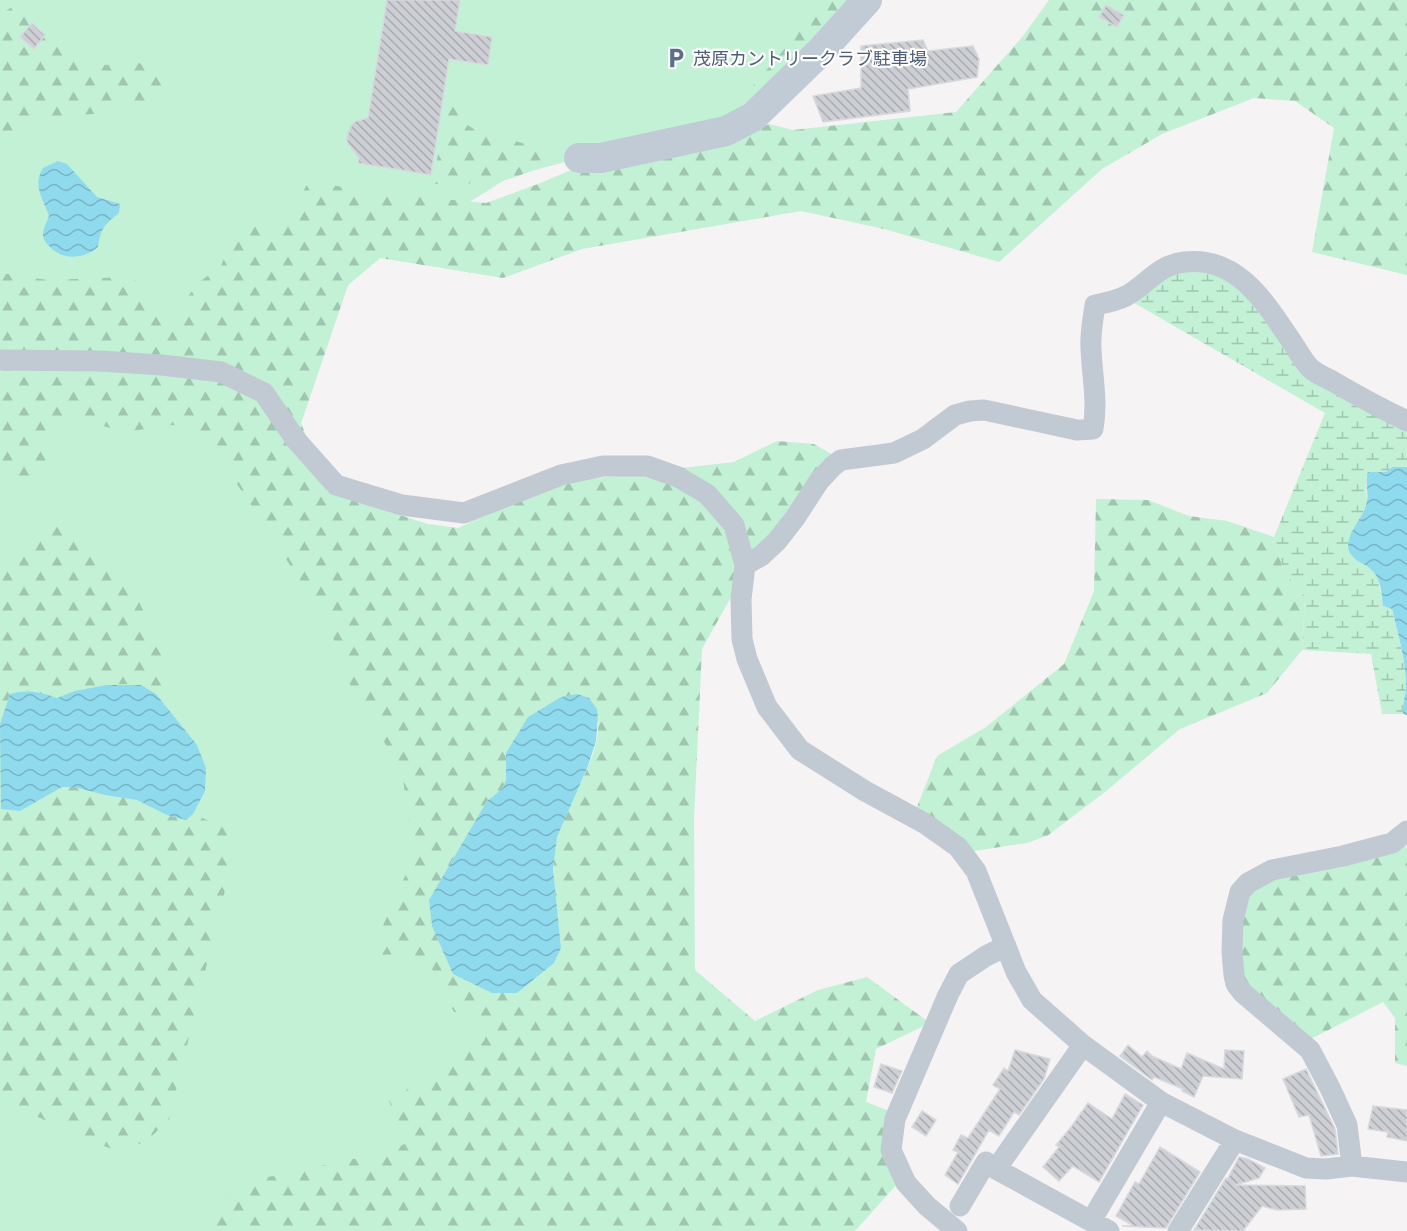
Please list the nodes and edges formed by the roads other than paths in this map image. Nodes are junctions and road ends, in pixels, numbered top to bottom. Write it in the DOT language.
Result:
graph roads {
  1 [pos="867,0"];
  2 [pos="579,158"];
  3 [pos="0,360"];
  4 [pos="1407,421"];
  5 [pos="745,566"];
  6 [pos="1407,831"];
  7 [pos="1006,946"];
  8 [pos="1083,1045"];
  9 [pos="1161,1102"];
  10 [pos="1235,1140"];
  11 [pos="1352,1166"];
  12 [pos="996,1169"];
  13 [pos="1407,1172"];
  14 [pos="960,1206"];
  15 [pos="1097,1211"];
  16 [pos="957,1231"];
  17 [pos="1109,1231"];
  18 [pos="1178,1231"];
  1 -- 2 [label="street"];
  3 -- 5 [label="street"];
  4 -- 5 [label="street"];
  5 -- 7 [label="street"];
  6 -- 11 [label="street"];
  7 -- 8 [label="street"];
  7 -- 16 [label="street"];
  8 -- 9 [label="street"];
  8 -- 12 [label="street"];
  9 -- 10 [label="street"];
  9 -- 15 [label="street"];
  10 -- 11 [label="street"];
  10 -- 18 [label="street"];
  11 -- 13 [label="street"];
  12 -- 14 [label="street"];
  12 -- 17 [label="street"];
}
